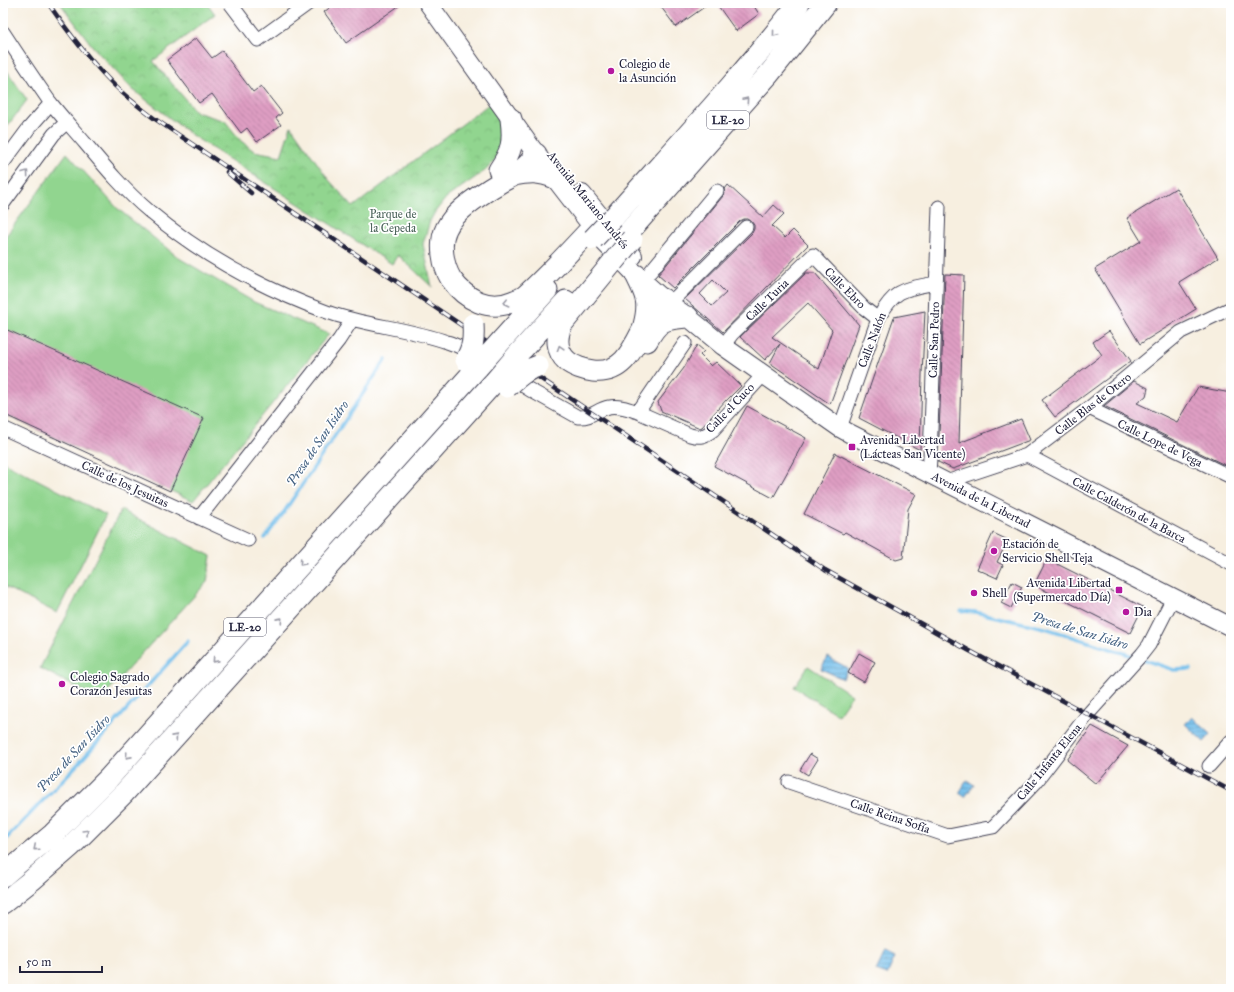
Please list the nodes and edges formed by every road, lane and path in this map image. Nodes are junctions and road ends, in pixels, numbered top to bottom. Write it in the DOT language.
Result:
graph roads {
  1 [pos="230,3"];
  2 [pos="309,3"];
  3 [pos="428,3"];
  4 [pos="799,3"];
  5 [pos="826,3"];
  6 [pos="438,10"];
  7 [pos="3,32"];
  8 [pos="51,102"];
  9 [pos="511,119"];
  10 [pos="67,122"];
  11 [pos="533,130"];
  12 [pos="536,152"];
  13 [pos="3,163"];
  14 [pos="506,173"];
  15 [pos="555,178"];
  16 [pos="717,191"];
  17 [pos="3,204"];
  18 [pos="939,207"];
  19 [pos="604,212"];
  20 [pos="746,228"];
  21 [pos="590,236"];
  22 [pos="813,255"];
  23 [pos="610,259"];
  24 [pos="936,283"];
  25 [pos="664,293"];
  26 [pos="1231,308"];
  27 [pos="878,319"];
  28 [pos="352,320"];
  29 [pos="647,330"];
  30 [pos="685,343"];
  31 [pos="723,346"];
  32 [pos="467,358"];
  33 [pos="764,374"];
  34 [pos="501,383"];
  35 [pos="1089,408"];
  36 [pos="638,412"];
  37 [pos="3,428"];
  38 [pos="840,428"];
  39 [pos="1027,455"];
  40 [pos="929,473"];
  41 [pos="1231,477"];
  42 [pos="946,482"];
  43 [pos="199,518"];
  44 [pos="248,540"];
  45 [pos="1231,564"];
  46 [pos="1173,598"];
  47 [pos="1231,627"];
  48 [pos="1231,741"];
  49 [pos="1209,766"];
  50 [pos="789,782"];
  51 [pos="993,827"];
  52 [pos="3,876"];
  53 [pos="3,903"];
  1 -- 2 [label="street"];
  3 -- 6 [label="main road, Avenida Mariano Andrés"];
  4 -- 19 [label="highway, LE-20, one-way"];
  23 -- 5 [label="highway, LE-20, one-way, bridge"];
  6 -- 9 [label="main road, Avenida Mariano Andrés"];
  6 -- 11 [label="main road, Avenida Mariano Andrés"];
  7 -- 8 [label="street"];
  8 -- 10 [label="street"];
  8 -- 13 [label="street"];
  9 -- 12 [label="main road, Avenida Mariano Andrés"];
  9 -- 14 [label="highway"];
  17 -- 10 [label="street, one-way"];
  10 -- 28 [label="street"];
  11 -- 12 [label="main road"];
  11 -- 19 [label="main road, Avenida Mariano Andrés"];
  12 -- 14 [label="highway"];
  12 -- 15 [label="main road, Avenida Mariano Andrés"];
  12 -- 19 [label="main road"];
  14 -- 15 [label="highway"];
  21 -- 14 [label="highway, one-way"];
  14 -- 32 [label="highway, bridge"];
  15 -- 25 [label="main road, Avenida Mariano Andrés"];
  16 -- 25 [label="street"];
  18 -- 24 [label="street, Calle San Pedro"];
  19 -- 21 [label="highway, LE-20, bridge"];
  19 -- 25 [label="main road, Avenida Mariano Andrés"];
  20 -- 25 [label="street"];
  21 -- 32 [label="highway, LE-20, bridge"];
  22 -- 27 [label="street, Calle Ebro"];
  22 -- 31 [label="street, Calle Turia"];
  29 -- 23 [label="highway, one-way"];
  23 -- 34 [label="highway, LE-20, bridge"];
  24 -- 27 [label="street, Calle Nalón"];
  24 -- 40 [label="street, Calle San Pedro"];
  25 -- 29 [label="highway"];
  25 -- 29 [label="highway"];
  25 -- 29 [label="highway"];
  25 -- 31 [label="main road, Avenida de la Libertad"];
  26 -- 35 [label="street, Calle Blas de Otero"];
  27 -- 38 [label="street, Calle Nalón"];
  28 -- 32 [label="street"];
  28 -- 43 [label="street"];
  29 -- 34 [label="highway, bridge"];
  30 -- 36 [label="street"];
  31 -- 33 [label="main road, Avenida de la Libertad"];
  32 -- 36 [label="street"];
  32 -- 52 [label="highway, LE-20, one-way"];
  33 -- 36 [label="street, Calle el Cuco"];
  33 -- 38 [label="main road, Avenida de la Libertad"];
  53 -- 34 [label="highway, LE-20, one-way"];
  35 -- 39 [label="street, Calle Blas de Otero"];
  35 -- 41 [label="street, Calle Lope de Vega"];
  37 -- 43 [label="street, Calle de los Jesuitas"];
  38 -- 40 [label="main road, Avenida de la Libertad"];
  39 -- 42 [label="street, Calle Blas de Otero"];
  39 -- 45 [label="street, Calle Calderón de la Barca"];
  40 -- 42 [label="main road, Avenida de la Libertad"];
  42 -- 46 [label="main road, Avenida de la Libertad"];
  43 -- 44 [label="street, Calle de los Jesuitas"];
  46 -- 47 [label="main road, Avenida de la Libertad"];
  46 -- 51 [label="street, Calle Infanta Elena"];
  48 -- 49 [label="street"];
  50 -- 51 [label="street, Calle Reina Sofía"];
}
